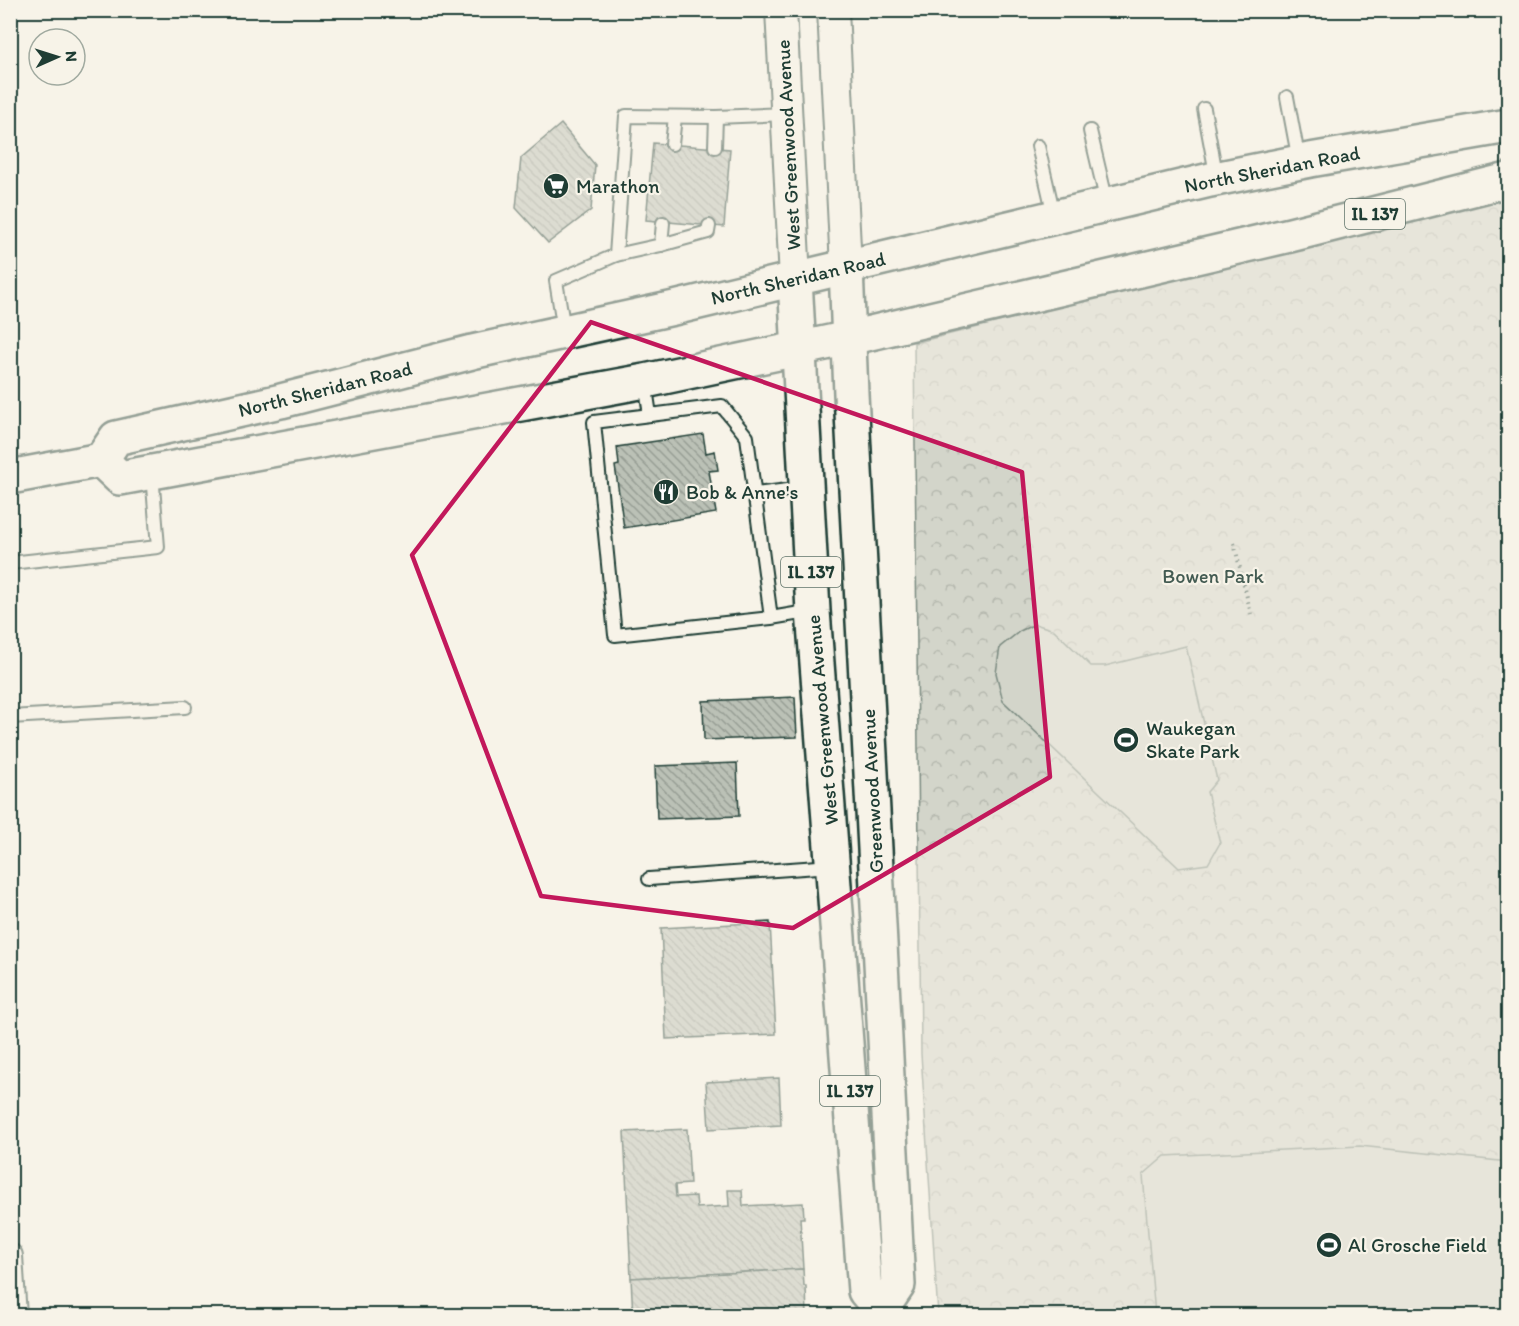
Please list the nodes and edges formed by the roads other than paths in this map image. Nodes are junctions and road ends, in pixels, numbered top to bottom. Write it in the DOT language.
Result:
graph roads {
  1 [pos="781,10"];
  2 [pos="833,10"];
  3 [pos="1287,98"];
  4 [pos="1204,109"];
  5 [pos="787,114"];
  6 [pos="675,117"];
  7 [pos="716,117"];
  8 [pos="1509,126"];
  9 [pos="1090,131"];
  10 [pos="672,144"];
  11 [pos="1038,146"];
  12 [pos="715,147"];
  13 [pos="1299,162"];
  14 [pos="1217,179"];
  15 [pos="1509,180"];
  16 [pos="1107,204"];
  17 [pos="1054,217"];
  18 [pos="663,223"];
  19 [pos="709,226"];
  20 [pos="661,245"];
  21 [pos="616,255"];
  22 [pos="846,267"];
  23 [pos="795,279"];
  24 [pos="564,331"];
  25 [pos="849,338"];
  26 [pos="798,348"];
  27 [pos="645,381"];
  28 [pos="650,415"];
  29 [pos="101,460"];
  30 [pos="152,473"];
  31 [pos="10,477"];
  32 [pos="806,488"];
  33 [pos="755,494"];
  34 [pos="10,563"];
  35 [pos="813,611"];
  36 [pos="771,618"];
  37 [pos="185,707"];
  38 [pos="10,717"];
  39 [pos="833,866"];
  40 [pos="649,879"];
  41 [pos="10,1256"];
  42 [pos="881,1313"];
  43 [pos="14,1316"];
  1 -- 5 [label="street, West Greenwood Avenue"];
  2 -- 22 [label="street"];
  3 -- 13 [label="lane"];
  4 -- 14 [label="lane"];
  5 -- 7 [label="lane"];
  5 -- 23 [label="street, West Greenwood Avenue"];
  6 -- 7 [label="lane"];
  6 -- 10 [label="lane"];
  6 -- 21 [label="lane"];
  7 -- 12 [label="lane"];
  8 -- 13 [label="main road, North Sheridan Road"];
  9 -- 16 [label="lane"];
  11 -- 17 [label="lane"];
  13 -- 14 [label="main road, North Sheridan Road"];
  14 -- 16 [label="main road, North Sheridan Road"];
  15 -- 25 [label="main road, IL 137"];
  16 -- 17 [label="main road, North Sheridan Road"];
  17 -- 22 [label="main road, North Sheridan Road"];
  18 -- 20 [label="lane"];
  19 -- 20 [label="lane"];
  20 -- 21 [label="lane"];
  21 -- 24 [label="lane"];
  22 -- 23 [label="main road, North Sheridan Road"];
  22 -- 25 [label="main road, Greenwood Avenue"];
  23 -- 24 [label="main road, North Sheridan Road"];
  23 -- 26 [label="main road, West Greenwood Avenue / IL 137"];
  24 -- 29 [label="main road, North Sheridan Road"];
  25 -- 26 [label="main road"];
  25 -- 42 [label="main road, Greenwood Avenue / IL 137"];
  26 -- 27 [label="main road"];
  26 -- 32 [label="main road, West Greenwood Avenue / IL 137"];
  27 -- 28 [label="lane"];
  27 -- 30 [label="main road"];
  28 -- 33 [label="lane"];
  28 -- 36 [label="lane"];
  29 -- 30 [label="main road"];
  29 -- 31 [label="main road"];
  30 -- 34 [label="lane"];
  32 -- 33 [label="lane"];
  32 -- 35 [label="main road, West Greenwood Avenue / IL 137"];
  33 -- 36 [label="lane"];
  35 -- 36 [label="lane"];
  35 -- 39 [label="main road, West Greenwood Avenue / IL 137"];
  37 -- 38 [label="lane"];
  39 -- 40 [label="lane"];
  39 -- 42 [label="main road, West Greenwood Avenue / IL 137"];
  41 -- 43 [label="street"];
}
